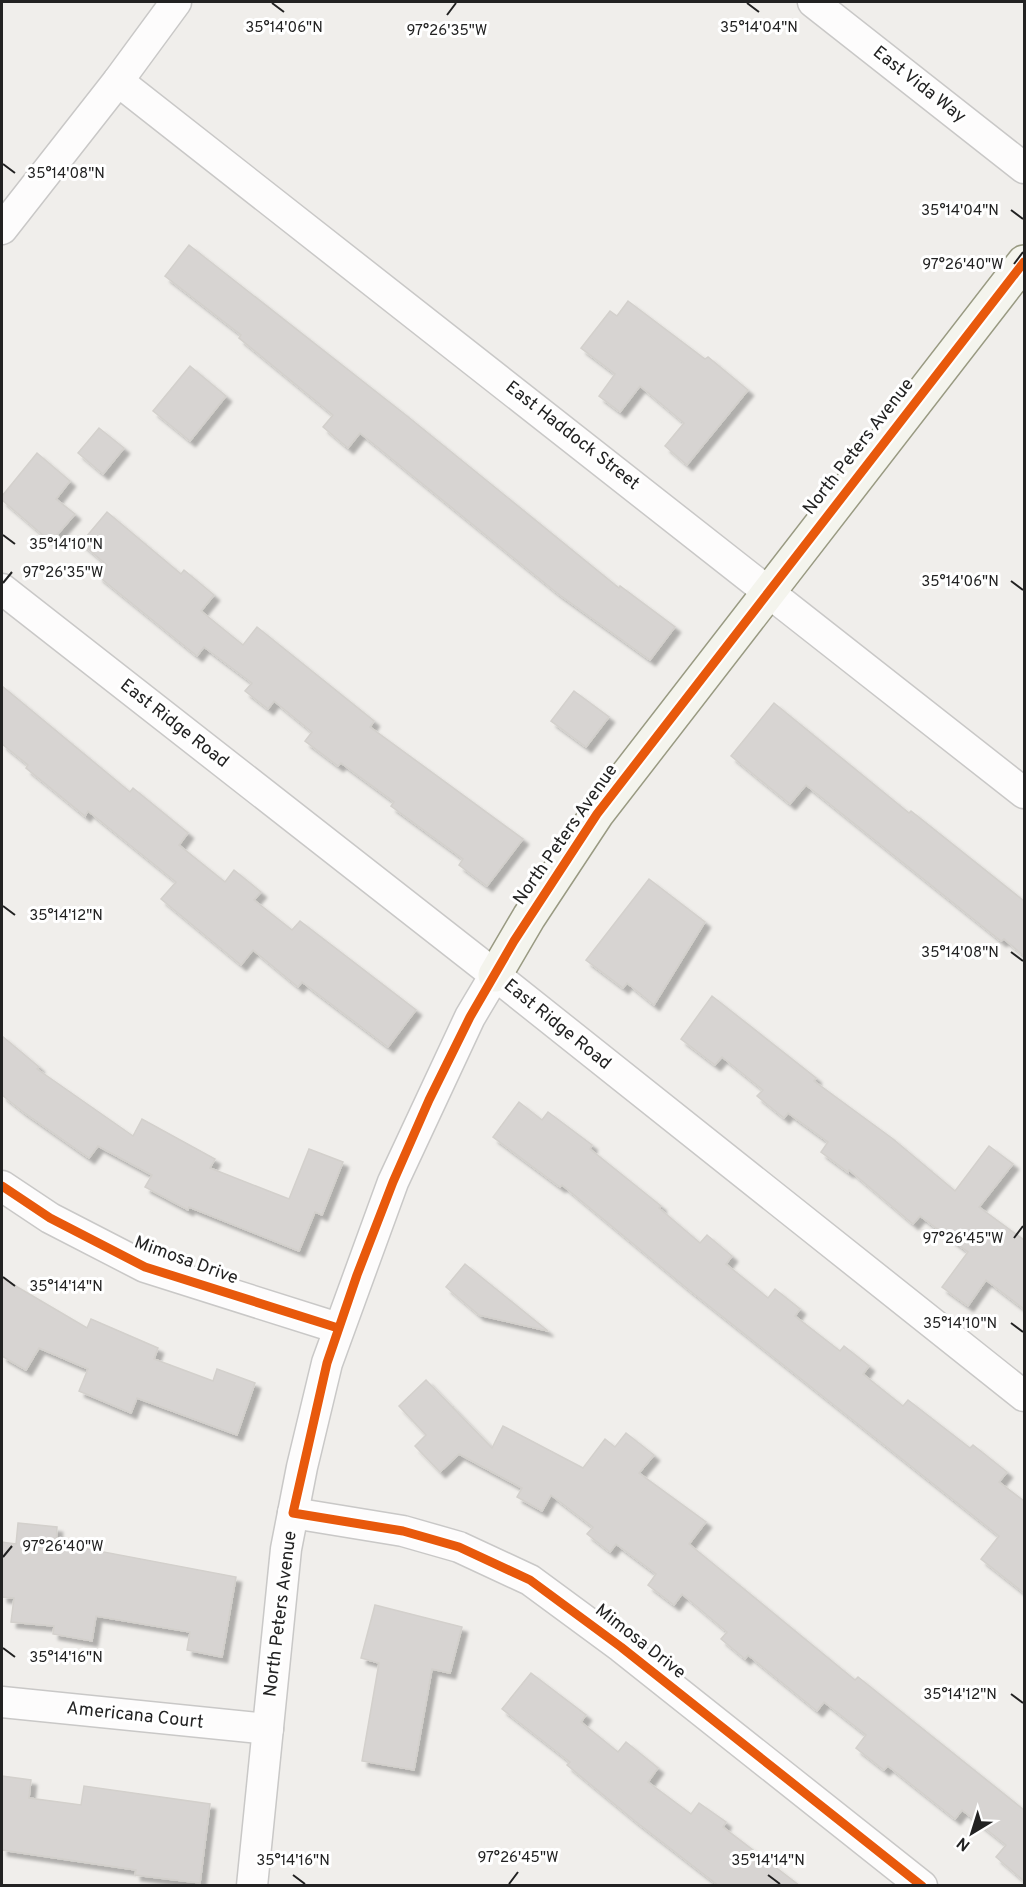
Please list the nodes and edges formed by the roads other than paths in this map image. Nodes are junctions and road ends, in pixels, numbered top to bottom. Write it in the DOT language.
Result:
graph roads {
  1 [pos="176,2"];
  2 [pos="813,2"];
  3 [pos="118,81"];
  4 [pos="1024,168"];
  5 [pos="2,229"];
  6 [pos="1024,262"];
  7 [pos="2,589"];
  8 [pos="768,590"];
  9 [pos="1024,793"];
  10 [pos="495,975"];
  11 [pos="2,1186"];
  12 [pos="338,1328"];
  13 [pos="1024,1396"];
  14 [pos="293,1513"];
  15 [pos="2,1702"];
  16 [pos="268,1729"];
  17 [pos="252,1886"];
  18 [pos="922,1886"];
  1 -- 3 [label="street"];
  2 -- 4 [label="street, East Vida Way"];
  3 -- 5 [label="street"];
  3 -- 8 [label="street, East Haddock Street"];
  6 -- 8 [label="street, North Peters Avenue"];
  7 -- 10 [label="street, East Ridge Road"];
  8 -- 9 [label="street, East Haddock Street"];
  8 -- 10 [label="street, North Peters Avenue"];
  10 -- 12 [label="street, North Peters Avenue"];
  10 -- 13 [label="street, East Ridge Road"];
  11 -- 12 [label="street, Mimosa Drive"];
  12 -- 14 [label="street, North Peters Avenue"];
  14 -- 16 [label="street, North Peters Avenue"];
  14 -- 18 [label="street, Mimosa Drive"];
  15 -- 16 [label="street, Americana Court"];
  16 -- 17 [label="street, North Peters Avenue"];
}
